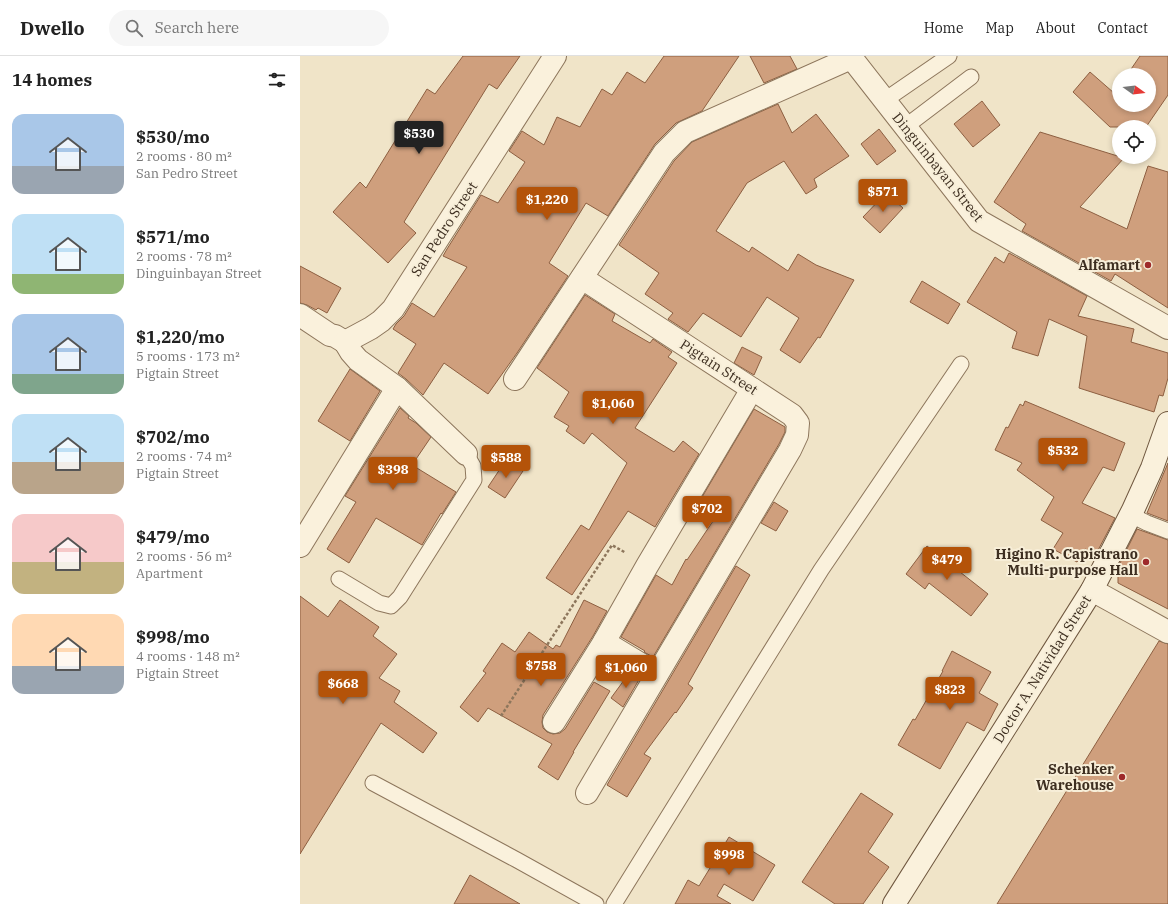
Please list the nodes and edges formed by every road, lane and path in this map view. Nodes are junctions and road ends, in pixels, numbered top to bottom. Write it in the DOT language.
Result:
graph roads {
  1 [pos="555,56"];
  2 [pos="949,56"];
  3 [pos="851,57"];
  4 [pos="971,77"];
  5 [pos="884,100"];
  6 [pos="905,126"];
  7 [pos="582,278"];
  8 [pos="300,315"];
  9 [pos="1168,328"];
  10 [pos="345,342"];
  11 [pos="961,364"];
  12 [pos="515,379"];
  13 [pos="397,388"];
  14 [pos="752,389"];
  15 [pos="1168,423"];
  16 [pos="466,454"];
  17 [pos="1131,514"];
  18 [pos="1168,531"];
  19 [pos="300,546"];
  20 [pos="647,566"];
  21 [pos="339,579"];
  22 [pos="1092,590"];
  23 [pos="1168,632"];
  24 [pos="604,642"];
  25 [pos="657,674"];
  26 [pos="501,716"];
  27 [pos="554,722"];
  28 [pos="373,783"];
  29 [pos="587,793"];
  30 [pos="897,902"];
  31 [pos="596,904"];
  32 [pos="614,904"];
  1 -- 10 [label="street, San Pedro Street"];
  2 -- 5 [label="lane"];
  3 -- 5 [label="street, Dinguinbayan Street"];
  3 -- 7 [label="street"];
  4 -- 6 [label="lane"];
  5 -- 6 [label="street, Dinguinbayan Street"];
  6 -- 9 [label="street, Dinguinbayan Street"];
  7 -- 12 [label="street"];
  7 -- 14 [label="street, Pigtain Street"];
  8 -- 10 [label="street"];
  10 -- 13 [label="street"];
  11 -- 32 [label="lane"];
  13 -- 16 [label="street"];
  13 -- 19 [label="street"];
  14 -- 20 [label="street"];
  14 -- 25 [label="street, Pigtain Street"];
  15 -- 17 [label="street, Doctor A. Natividad Street"];
  16 -- 21 [label="lane"];
  17 -- 18 [label="lane"];
  17 -- 22 [label="street, Doctor A. Natividad Street"];
  20 -- 24 [label="street"];
  20 -- 26 [label="path"];
  22 -- 23 [label="street"];
  22 -- 30 [label="street, Doctor A. Natividad Street"];
  24 -- 25 [label="street"];
  24 -- 27 [label="street"];
  25 -- 29 [label="street, Pigtain Street"];
  28 -- 31 [label="lane"];
}
